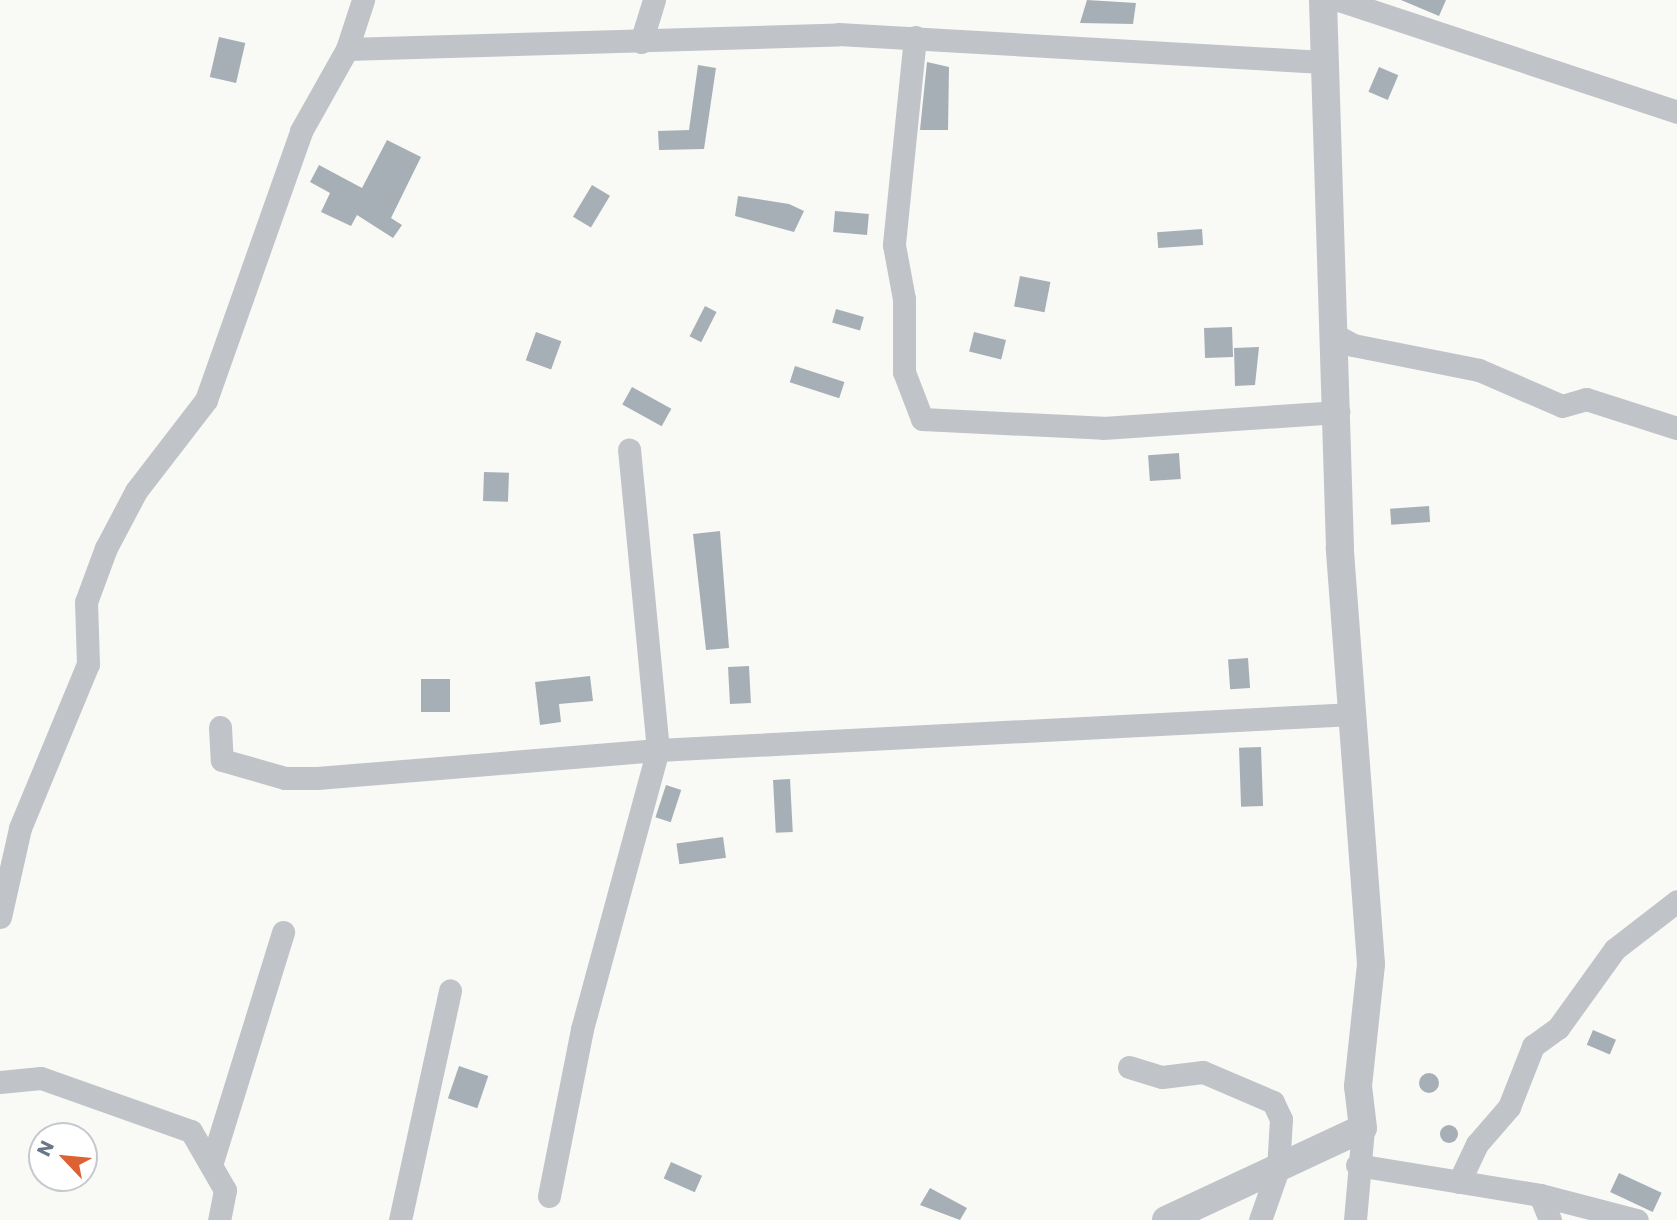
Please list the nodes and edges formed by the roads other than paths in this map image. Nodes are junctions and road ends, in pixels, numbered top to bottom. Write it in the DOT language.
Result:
graph roads {
  1 [pos="363,0"];
  2 [pos="654,0"];
  3 [pos="1323,0"];
  4 [pos="1339,0"];
  5 [pos="915,37"];
  6 [pos="641,42"];
  7 [pos="347,49"];
  8 [pos="1326,62"];
  9 [pos="1677,112"];
  10 [pos="1335,335"];
  11 [pos="1338,412"];
  12 [pos="1677,428"];
  13 [pos="629,449"];
  14 [pos="1353,714"];
  15 [pos="220,727"];
  16 [pos="658,750"];
  17 [pos="1677,901"];
  18 [pos="0,917"];
  19 [pos="283,932"];
  20 [pos="450,990"];
  21 [pos="1129,1067"];
  22 [pos="0,1082"];
  23 [pos="1363,1128"];
  24 [pos="211,1165"];
  25 [pos="1357,1165"];
  26 [pos="1278,1169"];
  27 [pos="1459,1182"];
  28 [pos="1539,1195"];
  29 [pos="549,1196"];
  30 [pos="219,1220"];
  31 [pos="400,1220"];
  32 [pos="1166,1220"];
  33 [pos="1260,1220"];
  34 [pos="1355,1220"];
  35 [pos="1550,1220"];
  36 [pos="1636,1220"];
  1 -- 7 [label="street"];
  2 -- 6 [label="street"];
  3 -- 8 [label="street"];
  4 -- 9 [label="street"];
  5 -- 6 [label="street"];
  5 -- 8 [label="street"];
  5 -- 11 [label="street"];
  6 -- 7 [label="street"];
  7 -- 18 [label="street"];
  8 -- 10 [label="street"];
  10 -- 11 [label="street"];
  10 -- 12 [label="street"];
  11 -- 14 [label="street"];
  13 -- 16 [label="street"];
  14 -- 16 [label="street"];
  14 -- 23 [label="street"];
  15 -- 16 [label="street"];
  16 -- 29 [label="street"];
  17 -- 27 [label="street"];
  19 -- 24 [label="street"];
  20 -- 31 [label="street"];
  21 -- 26 [label="street"];
  22 -- 24 [label="street"];
  23 -- 25 [label="street"];
  23 -- 26 [label="street"];
  24 -- 30 [label="street"];
  25 -- 27 [label="street"];
  25 -- 34 [label="street"];
  26 -- 32 [label="street"];
  26 -- 33 [label="street"];
  27 -- 28 [label="street"];
  28 -- 35 [label="street"];
  28 -- 36 [label="street"];
}
